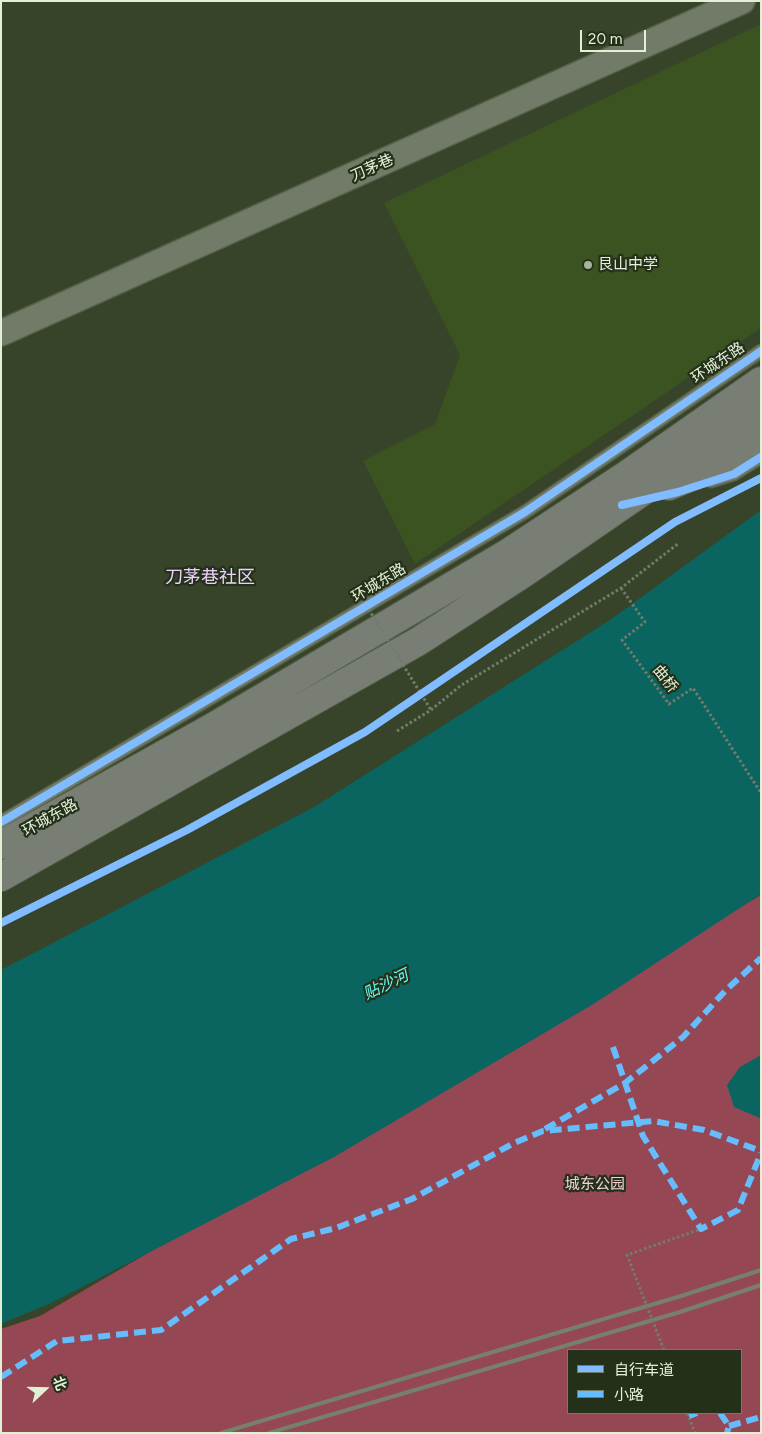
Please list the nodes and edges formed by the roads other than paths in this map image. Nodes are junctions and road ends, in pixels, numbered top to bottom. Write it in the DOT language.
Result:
graph roads {
  1 [pos="731,4"];
  2 [pos="1,334"];
  3 [pos="761,351"];
  4 [pos="761,381"];
  5 [pos="761,410"];
  6 [pos="761,437"];
  7 [pos="761,457"];
  8 [pos="622,505"];
  9 [pos="1,822"];
  10 [pos="1,845"];
  11 [pos="1,877"];
  1 -- 2 [label="street, 刀茅巷"];
  3 -- 9 [label="lane, 环城东路"];
  4 -- 10 [label="main road, 环城东路"];
  5 -- 8 [label="main road, 环城东路"];
  6 -- 8 [label="main road"];
  7 -- 8 [label="lane, 环城东路"];
  8 -- 11 [label="main road, 环城东路"];
}
